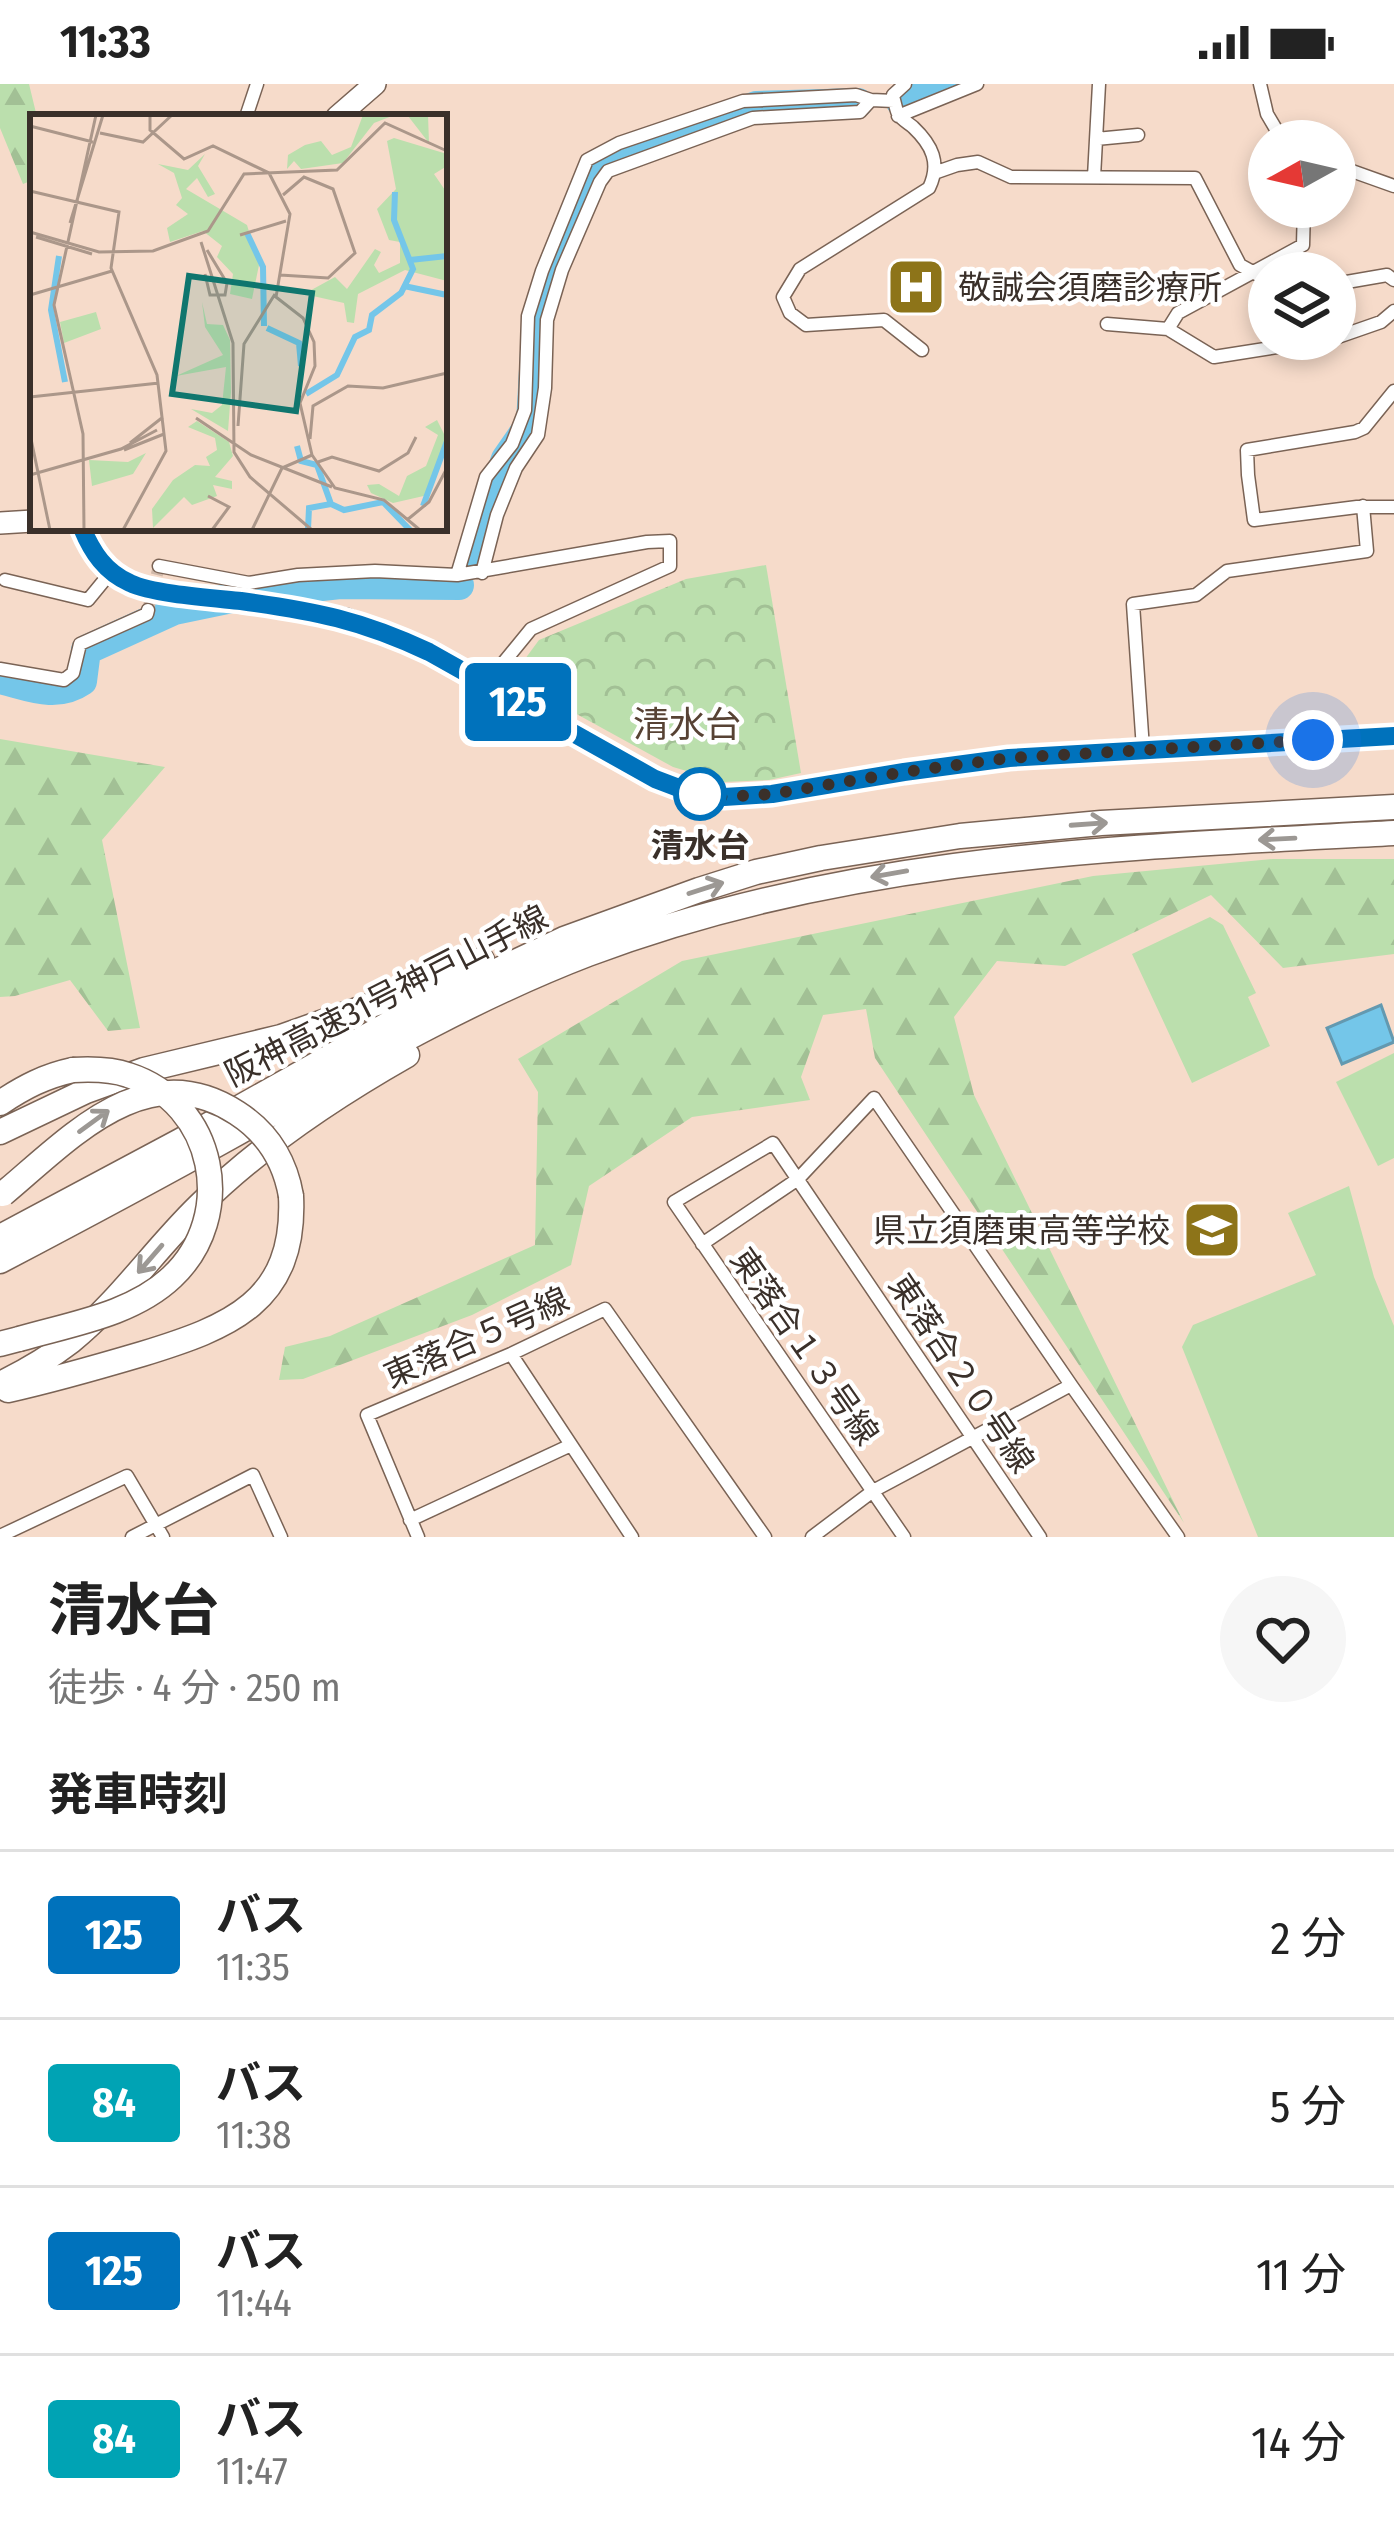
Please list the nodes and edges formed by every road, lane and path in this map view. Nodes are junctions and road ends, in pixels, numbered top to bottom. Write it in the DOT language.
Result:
graph roads {
  1 [pos="257,84"];
  2 [pos="375,84"];
  3 [pos="905,84"];
  4 [pos="977,84"];
  5 [pos="1099,84"];
  6 [pos="1260,84"];
  7 [pos="871,100"];
  8 [pos="894,100"];
  9 [pos="247,114"];
  10 [pos="340,114"];
  11 [pos="898,116"];
  12 [pos="1271,120"];
  13 [pos="1138,135"];
  14 [pos="1096,139"];
  15 [pos="937,172"];
  16 [pos="1356,172"];
  17 [pos="1094,178"];
  18 [pos="1394,186"];
  19 [pos="1303,228"];
  20 [pos="1291,252"];
  21 [pos="1394,260"];
  22 [pos="1248,269"];
  23 [pos="1248,277"];
  24 [pos="1390,277"];
  25 [pos="1356,281"];
  26 [pos="1394,311"];
  27 [pos="1107,324"];
  28 [pos="1168,329"];
  29 [pos="1356,330"];
  30 [pos="922,350"];
  31 [pos="1248,351"];
  32 [pos="1391,394"];
  33 [pos="1394,415"];
  34 [pos="1363,506"];
  35 [pos="1394,507"];
  36 [pos="30,521"];
  37 [pos="0,523"];
  38 [pos="83,531"];
  39 [pos="159,566"];
  40 [pos="111,572"];
  41 [pos="482,573"];
  42 [pos="457,575"];
  43 [pos="5,580"];
  44 [pos="148,610"];
  45 [pos="0,669"];
  46 [pos="486,684"];
  47 [pos="1394,736"];
  48 [pos="1143,749"];
  49 [pos="1394,807"];
  50 [pos="1394,833"];
  51 [pos="654,906"];
  52 [pos="588,955"];
  53 [pos="0,1103"];
  54 [pos="0,1132"];
  55 [pos="798,1179"];
  56 [pos="2,1195"];
  57 [pos="0,1237"];
  58 [pos="702,1244"];
  59 [pos="0,1261"];
  60 [pos="9,1341"];
  61 [pos="511,1354"];
  62 [pos="1071,1385"];
  63 [pos="0,1388"];
  64 [pos="974,1438"];
  65 [pos="572,1445"];
  66 [pos="873,1491"];
  67 [pos="410,1520"];
  68 [pos="160,1531"];
  69 [pos="628,1532"];
  70 [pos="0,1536"];
  71 [pos="132,1537"];
  72 [pos="280,1537"];
  73 [pos="418,1537"];
  74 [pos="610,1537"];
  75 [pos="765,1537"];
  76 [pos="812,1537"];
  77 [pos="904,1537"];
  78 [pos="1040,1537"];
  79 [pos="1178,1537"];
  1 -- 9 [label="street"];
  2 -- 10 [label="main road"];
  3 -- 8 [label="street"];
  4 -- 11 [label="street"];
  5 -- 14 [label="street"];
  6 -- 12 [label="street"];
  7 -- 8 [label="street"];
  7 -- 41 [label="street"];
  7 -- 42 [label="street"];
  8 -- 11 [label="street"];
  11 -- 15 [label="street"];
  13 -- 14 [label="street"];
  14 -- 17 [label="street"];
  15 -- 17 [label="street"];
  15 -- 30 [label="street"];
  16 -- 18 [label="street"];
  17 -- 22 [label="street"];
  19 -- 20 [label="street"];
  21 -- 24 [label="street"];
  23 -- 28 [label="street"];
  24 -- 25 [label="street"];
  26 -- 29 [label="street"];
  27 -- 28 [label="street"];
  28 -- 31 [label="street"];
  32 -- 33 [label="street"];
  32 -- 34 [label="street"];
  34 -- 35 [label="street"];
  34 -- 48 [label="street"];
  36 -- 37 [label="main road"];
  38 -- 40 [label="street"];
  39 -- 42 [label="street"];
  40 -- 43 [label="street"];
  40 -- 46 [label="street, bridge"];
  41 -- 42 [label="street"];
  41 -- 46 [label="street"];
  44 -- 45 [label="street"];
  46 -- 48 [label="street"];
  47 -- 48 [label="street"];
  51 -- 49 [label="highway, 阪神高速31号神戸山手線, one-way"];
  50 -- 52 [label="highway, 阪神高速31号神戸山手線, one-way"];
  51 -- 54 [label="highway"];
  51 -- 57 [label="highway, 阪神高速31号神戸山手線"];
  52 -- 59 [label="highway, 阪神高速31号神戸山手線"];
  52 -- 63 [label="highway, one-way"];
  53 -- 60 [label="highway, bridge"];
  55 -- 58 [label="street, 東落合１３号線"];
  55 -- 58 [label="street"];
  55 -- 62 [label="street, 東落合１３号線"];
  55 -- 64 [label="street, 東落合２０号線"];
  56 -- 63 [label="highway, one-way, bridge"];
  58 -- 66 [label="street, 東落合１３号線"];
  61 -- 65 [label="street"];
  61 -- 67 [label="street, 東落合５号線"];
  61 -- 75 [label="street, 東落合５号線"];
  62 -- 64 [label="street"];
  62 -- 79 [label="street"];
  64 -- 66 [label="street"];
  64 -- 78 [label="street, 東落合２０号線"];
  65 -- 67 [label="street"];
  65 -- 69 [label="street"];
  66 -- 76 [label="street"];
  66 -- 77 [label="street, 東落合１３号線"];
  67 -- 73 [label="street, 東落合５号線"];
  68 -- 70 [label="street"];
  68 -- 71 [label="street"];
  68 -- 72 [label="street"];
  69 -- 74 [label="street"];
}
